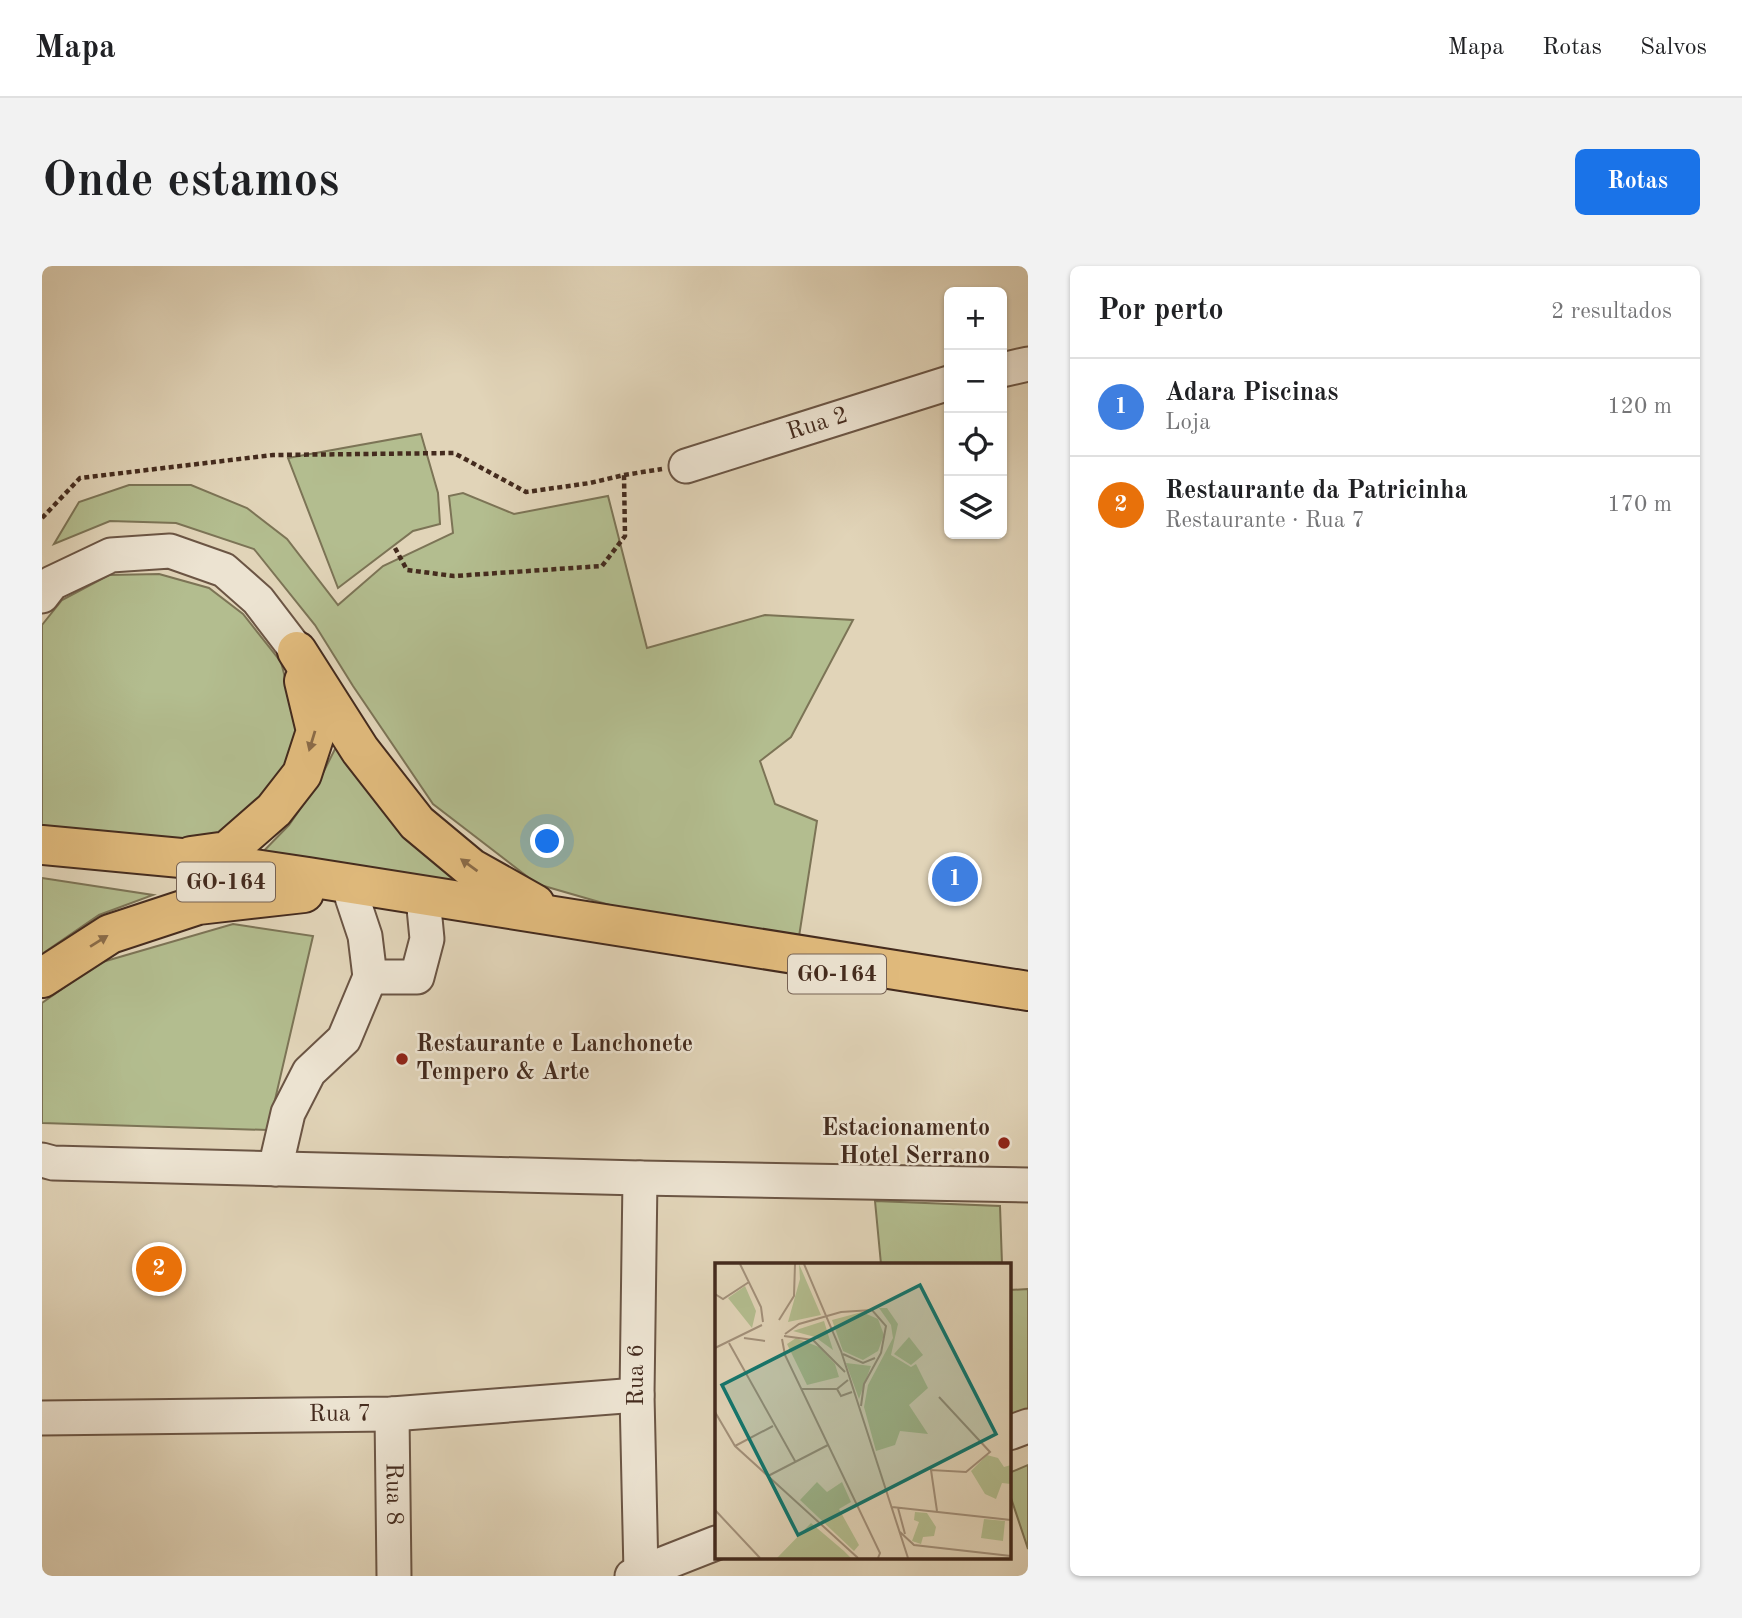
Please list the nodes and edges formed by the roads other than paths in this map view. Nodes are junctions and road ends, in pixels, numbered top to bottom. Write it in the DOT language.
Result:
graph roads {
  1 [pos="1028,364"];
  2 [pos="1007,369"];
  3 [pos="944,385"];
  4 [pos="686,466"];
  5 [pos="42,596"];
  6 [pos="297,651"];
  7 [pos="42,845"];
  8 [pos="181,858"];
  9 [pos="42,859"];
  10 [pos="304,894"];
  11 [pos="352,897"];
  12 [pos="424,908"];
  13 [pos="646,930"];
  14 [pos="370,977"];
  15 [pos="42,978"];
  16 [pos="1028,991"];
  17 [pos="1028,1004"];
  18 [pos="46,1163"];
  19 [pos="275,1169"];
  20 [pos="640,1178"];
  21 [pos="1028,1185"];
  22 [pos="637,1395"];
  23 [pos="392,1414"];
  24 [pos="42,1418"];
  25 [pos="1028,1426"];
  26 [pos="1010,1433"];
  27 [pos="715,1543"];
  28 [pos="636,1574"];
  29 [pos="394,1576"];
  1 -- 2 [label="street"];
  3 -- 4 [label="street, Rua 2"];
  5 -- 6 [label="street"];
  6 -- 8 [label="main road, one-way"];
  13 -- 6 [label="main road, one-way"];
  7 -- 8 [label="main road, GO-164"];
  8 -- 13 [label="main road, GO-164"];
  9 -- 10 [label="main road, GO-164"];
  10 -- 11 [label="main road, GO-164"];
  15 -- 10 [label="main road, one-way"];
  11 -- 12 [label="main road, GO-164"];
  11 -- 14 [label="street"];
  12 -- 14 [label="street"];
  12 -- 17 [label="main road, GO-164"];
  13 -- 16 [label="main road, GO-164"];
  14 -- 19 [label="street"];
  18 -- 19 [label="street"];
  19 -- 20 [label="street"];
  20 -- 21 [label="street"];
  20 -- 22 [label="street, Rua 6"];
  22 -- 23 [label="street, Rua 7"];
  22 -- 28 [label="street, Rua 6"];
  23 -- 24 [label="street, Rua 7"];
  23 -- 29 [label="street, Rua 8"];
  25 -- 26 [label="street"];
  27 -- 28 [label="street"];
}
